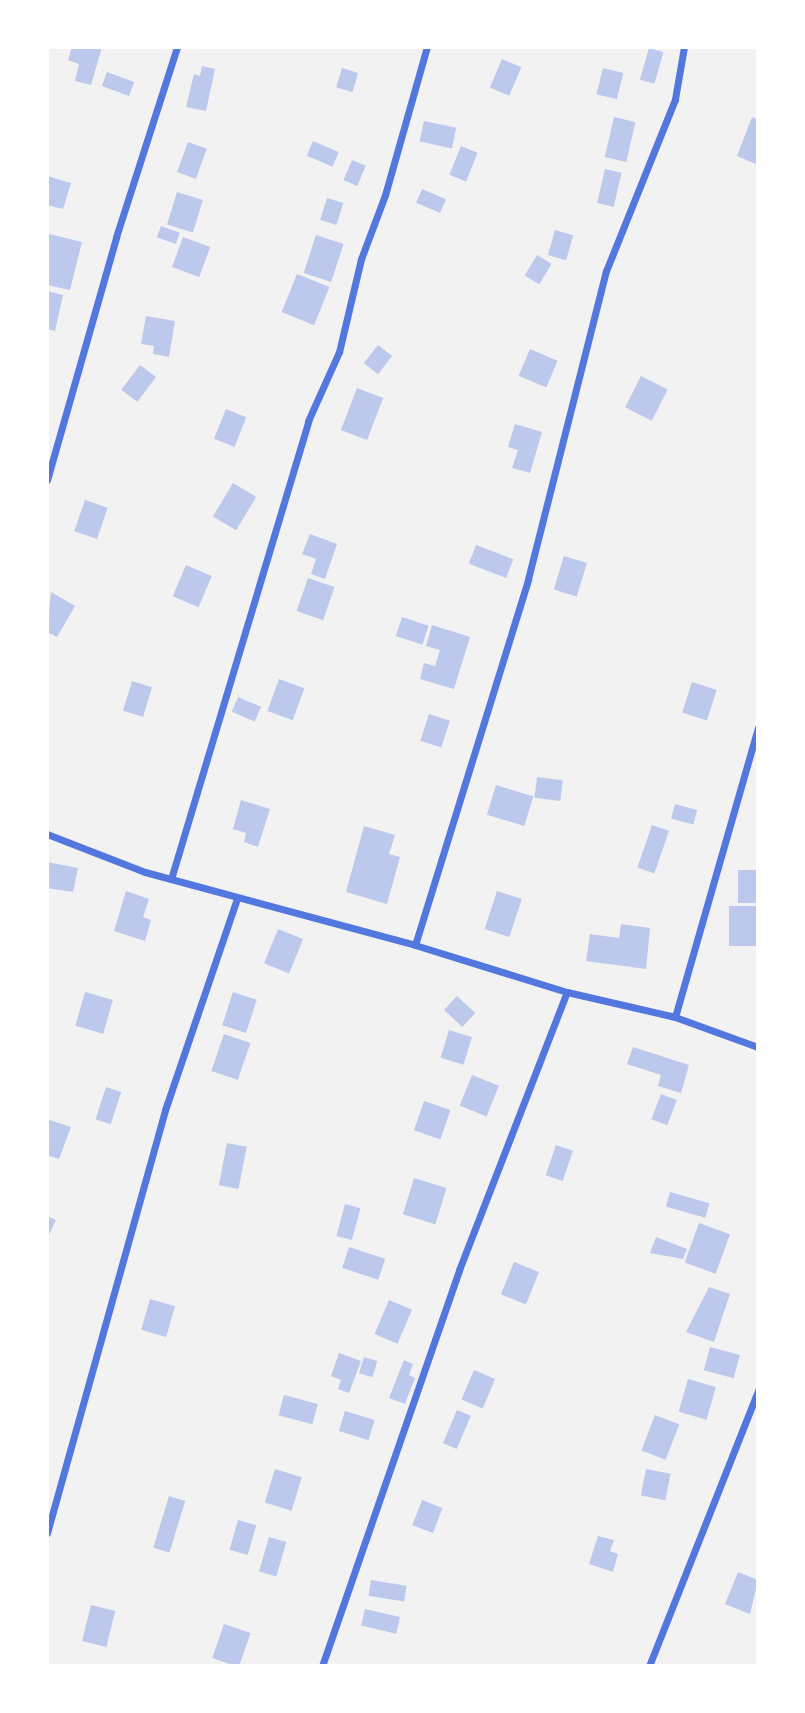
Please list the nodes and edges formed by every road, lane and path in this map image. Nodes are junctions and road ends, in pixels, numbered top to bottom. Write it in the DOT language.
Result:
graph roads {
  1 [pos="177,47"];
  2 [pos="427,47"];
  3 [pos="684,47"];
  4 [pos="47,480"];
  5 [pos="758,728"];
  6 [pos="47,834"];
  7 [pos="171,879"];
  8 [pos="237,898"];
  9 [pos="415,945"];
  10 [pos="567,992"];
  11 [pos="675,1017"];
  12 [pos="758,1047"];
  13 [pos="758,1390"];
  14 [pos="47,1533"];
  15 [pos="322,1666"];
  16 [pos="649,1666"];
  1 -- 4 [label="street"];
  2 -- 7 [label="street"];
  3 -- 9 [label="street"];
  5 -- 11 [label="street"];
  6 -- 7 [label="street"];
  7 -- 8 [label="street"];
  8 -- 9 [label="street"];
  8 -- 14 [label="street"];
  9 -- 10 [label="street"];
  10 -- 11 [label="street"];
  10 -- 15 [label="street"];
  11 -- 12 [label="street"];
  13 -- 16 [label="street"];
}
